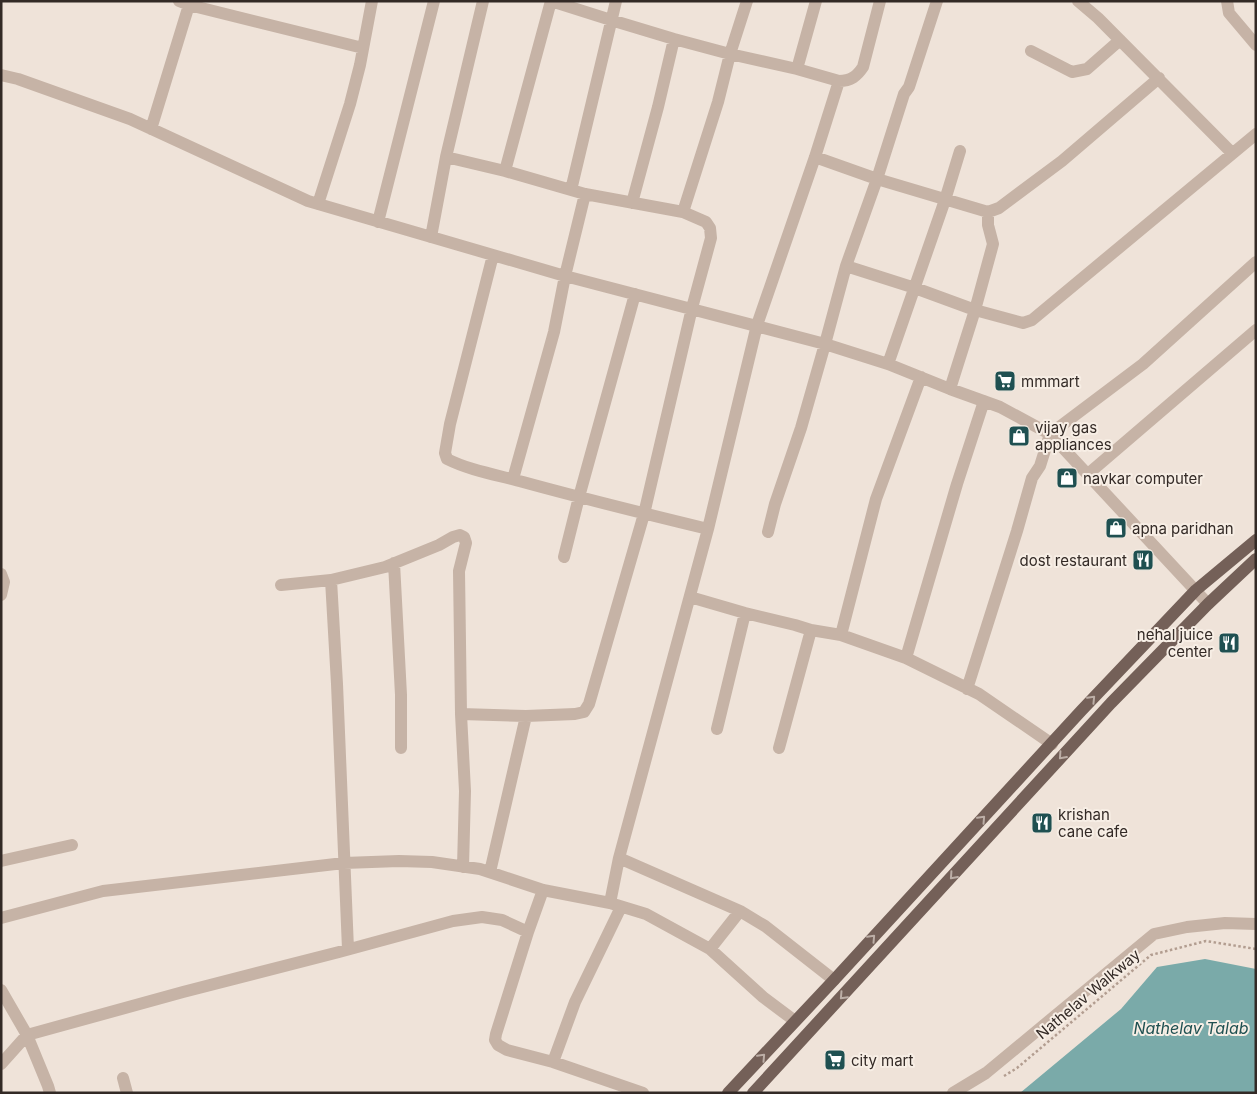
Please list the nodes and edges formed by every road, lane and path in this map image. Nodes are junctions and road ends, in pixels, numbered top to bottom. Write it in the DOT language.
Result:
graph roads {
  1 [pos="372,1"];
  2 [pos="434,1"];
  3 [pos="483,1"];
  4 [pos="551,1"];
  5 [pos="616,1"];
  6 [pos="747,1"];
  7 [pos="816,1"];
  8 [pos="880,1"];
  9 [pos="938,1"];
  10 [pos="1078,1"];
  11 [pos="1227,1"];
  12 [pos="184,3"];
  13 [pos="611,20"];
  14 [pos="674,39"];
  15 [pos="1120,40"];
  16 [pos="1256,45"];
  17 [pos="363,48"];
  18 [pos="1030,51"];
  19 [pos="730,54"];
  20 [pos="797,69"];
  21 [pos="1,75"];
  22 [pos="1159,78"];
  23 [pos="839,81"];
  24 [pos="151,129"];
  25 [pos="1256,134"];
  26 [pos="960,151"];
  27 [pos="1232,153"];
  28 [pos="446,157"];
  29 [pos="815,157"];
  30 [pos="504,171"];
  31 [pos="877,179"];
  32 [pos="571,190"];
  33 [pos="585,194"];
  34 [pos="945,200"];
  35 [pos="632,203"];
  36 [pos="318,204"];
  37 [pos="683,212"];
  38 [pos="988,212"];
  39 [pos="378,222"];
  40 [pos="431,237"];
  41 [pos="492,255"];
  42 [pos="1256,262"];
  43 [pos="846,266"];
  44 [pos="565,276"];
  45 [pos="915,288"];
  46 [pos="636,294"];
  47 [pos="692,308"];
  48 [pos="975,310"];
  49 [pos="757,325"];
  50 [pos="1256,330"];
  51 [pos="825,344"];
  52 [pos="888,364"];
  53 [pos="921,377"];
  54 [pos="950,389"];
  55 [pos="984,401"];
  56 [pos="1050,434"];
  57 [pos="1088,474"];
  58 [pos="513,479"];
  59 [pos="579,498"];
  60 [pos="644,514"];
  61 [pos="708,529"];
  62 [pos="768,532"];
  63 [pos="1256,540"];
  64 [pos="564,557"];
  65 [pos="1256,559"];
  66 [pos="394,563"];
  67 [pos="1,574"];
  68 [pos="330,580"];
  69 [pos="281,585"];
  70 [pos="1196,590"];
  71 [pos="1,595"];
  72 [pos="690,597"];
  73 [pos="1208,604"];
  74 [pos="745,614"];
  75 [pos="811,630"];
  76 [pos="841,635"];
  77 [pos="906,658"];
  78 [pos="967,690"];
  79 [pos="461,714"];
  80 [pos="526,716"];
  81 [pos="717,729"];
  82 [pos="1052,744"];
  83 [pos="401,748"];
  84 [pos="779,748"];
  85 [pos="72,845"];
  86 [pos="619,858"];
  87 [pos="1,861"];
  88 [pos="344,863"];
  89 [pos="463,867"];
  90 [pos="490,872"];
  91 [pos="543,890"];
  92 [pos="615,905"];
  93 [pos="740,911"];
  94 [pos="1,918"];
  95 [pos="1256,924"];
  96 [pos="528,932"];
  97 [pos="348,949"];
  98 [pos="710,949"];
  99 [pos="1256,949"];
  100 [pos="834,980"];
  101 [pos="1,990"];
  102 [pos="795,1022"];
  103 [pos="27,1035"];
  104 [pos="553,1062"];
  105 [pos="1,1064"];
  106 [pos="123,1078"];
  107 [pos="1000,1078"];
  108 [pos="50,1093"];
  109 [pos="127,1093"];
  110 [pos="643,1093"];
  111 [pos="728,1093"];
  112 [pos="753,1093"];
  113 [pos="953,1093"];
  1 -- 17 [label="street"];
  2 -- 39 [label="street"];
  3 -- 28 [label="street"];
  4 -- 13 [label="street"];
  4 -- 30 [label="street"];
  5 -- 13 [label="street"];
  6 -- 19 [label="street"];
  7 -- 20 [label="street"];
  8 -- 23 [label="street"];
  9 -- 31 [label="street"];
  10 -- 15 [label="street"];
  11 -- 16 [label="street"];
  12 -- 17 [label="street"];
  12 -- 24 [label="street"];
  13 -- 14 [label="street"];
  13 -- 32 [label="street"];
  14 -- 19 [label="street"];
  14 -- 35 [label="street"];
  15 -- 18 [label="street"];
  15 -- 22 [label="street"];
  17 -- 36 [label="street"];
  19 -- 20 [label="street"];
  19 -- 37 [label="street"];
  20 -- 23 [label="street"];
  21 -- 24 [label="street"];
  22 -- 27 [label="street"];
  22 -- 38 [label="street"];
  23 -- 29 [label="street"];
  24 -- 36 [label="street"];
  25 -- 27 [label="street"];
  26 -- 34 [label="street"];
  27 -- 48 [label="street"];
  28 -- 30 [label="street"];
  28 -- 40 [label="street"];
  29 -- 31 [label="street"];
  29 -- 49 [label="street"];
  30 -- 32 [label="street"];
  31 -- 34 [label="street"];
  31 -- 43 [label="street"];
  32 -- 33 [label="street"];
  33 -- 35 [label="street"];
  33 -- 44 [label="street"];
  34 -- 38 [label="street"];
  34 -- 45 [label="street"];
  35 -- 37 [label="street"];
  36 -- 39 [label="street"];
  37 -- 47 [label="street"];
  38 -- 48 [label="street"];
  39 -- 40 [label="street"];
  40 -- 41 [label="street"];
  41 -- 44 [label="street"];
  41 -- 58 [label="street"];
  42 -- 56 [label="street"];
  43 -- 45 [label="street"];
  43 -- 51 [label="street"];
  44 -- 46 [label="street"];
  44 -- 58 [label="street"];
  45 -- 48 [label="street"];
  45 -- 52 [label="street"];
  46 -- 47 [label="street"];
  46 -- 59 [label="street"];
  47 -- 49 [label="street"];
  47 -- 60 [label="street"];
  48 -- 54 [label="street"];
  49 -- 51 [label="street"];
  49 -- 61 [label="street"];
  50 -- 57 [label="street"];
  51 -- 52 [label="street"];
  51 -- 62 [label="street"];
  52 -- 53 [label="street"];
  53 -- 54 [label="street"];
  53 -- 76 [label="street"];
  54 -- 55 [label="street"];
  55 -- 56 [label="street"];
  55 -- 77 [label="street"];
  56 -- 57 [label="street"];
  56 -- 78 [label="street"];
  57 -- 70 [label="street"];
  58 -- 59 [label="street"];
  59 -- 60 [label="street"];
  59 -- 64 [label="street"];
  60 -- 61 [label="street"];
  60 -- 80 [label="street"];
  61 -- 72 [label="street"];
  63 -- 70 [label="main road"];
  65 -- 73 [label="main road"];
  66 -- 68 [label="street"];
  66 -- 79 [label="street"];
  66 -- 83 [label="street"];
  67 -- 71 [label="street"];
  68 -- 69 [label="street"];
  68 -- 88 [label="street"];
  70 -- 73 [label="street"];
  82 -- 70 [label="main road, one-way"];
  72 -- 74 [label="street"];
  72 -- 86 [label="street"];
  73 -- 112 [label="main road, one-way"];
  74 -- 75 [label="street"];
  74 -- 81 [label="street"];
  75 -- 76 [label="street"];
  75 -- 84 [label="street"];
  76 -- 77 [label="street"];
  77 -- 78 [label="street"];
  78 -- 82 [label="street"];
  79 -- 80 [label="street"];
  79 -- 89 [label="street"];
  80 -- 90 [label="street"];
  100 -- 82 [label="main road, one-way"];
  85 -- 87 [label="street"];
  86 -- 92 [label="street"];
  86 -- 93 [label="street"];
  88 -- 89 [label="street"];
  88 -- 94 [label="street"];
  88 -- 97 [label="street"];
  89 -- 90 [label="street"];
  90 -- 91 [label="street"];
  91 -- 92 [label="street"];
  91 -- 96 [label="street"];
  92 -- 98 [label="street"];
  92 -- 104 [label="street"];
  93 -- 98 [label="street"];
  93 -- 100 [label="street"];
  95 -- 113 [label="street"];
  96 -- 97 [label="street"];
  96 -- 104 [label="street"];
  97 -- 103 [label="street"];
  98 -- 102 [label="street"];
  99 -- 107 [label="path, Nathelav Walkway"];
  100 -- 102 [label="main road"];
  101 -- 103 [label="street"];
  111 -- 102 [label="main road, one-way"];
  103 -- 105 [label="street"];
  103 -- 108 [label="street"];
  104 -- 110 [label="street"];
  106 -- 109 [label="street"];
}
